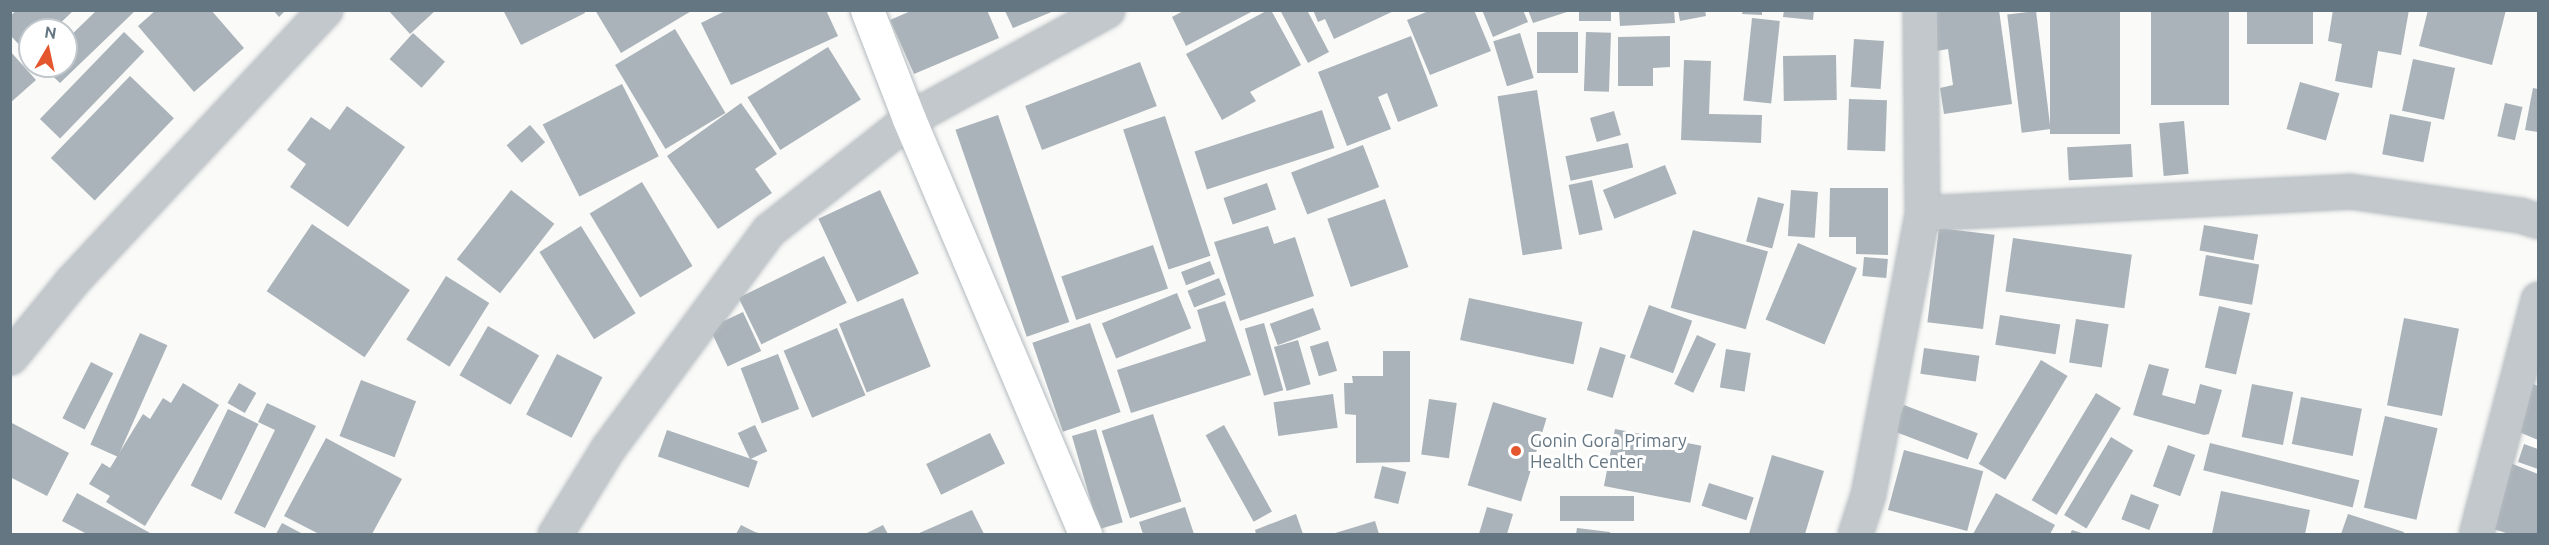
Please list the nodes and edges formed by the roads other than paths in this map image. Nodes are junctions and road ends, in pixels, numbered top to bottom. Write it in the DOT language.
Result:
graph roads {
  1 [pos="325,10"];
  2 [pos="867,10"];
  3 [pos="1107,10"];
  4 [pos="1920,10"];
  5 [pos="909,119"];
  6 [pos="1922,213"];
  7 [pos="2538,221"];
  8 [pos="2538,299"];
  9 [pos="10,357"];
  10 [pos="555,534"];
  11 [pos="1085,534"];
  12 [pos="1855,534"];
  13 [pos="2476,534"];
  1 -- 9 [label="street"];
  2 -- 5 [label="street"];
  3 -- 5 [label="street"];
  4 -- 6 [label="street"];
  5 -- 10 [label="street"];
  5 -- 11 [label="street"];
  6 -- 7 [label="street"];
  6 -- 12 [label="street"];
  8 -- 13 [label="street"];
}
